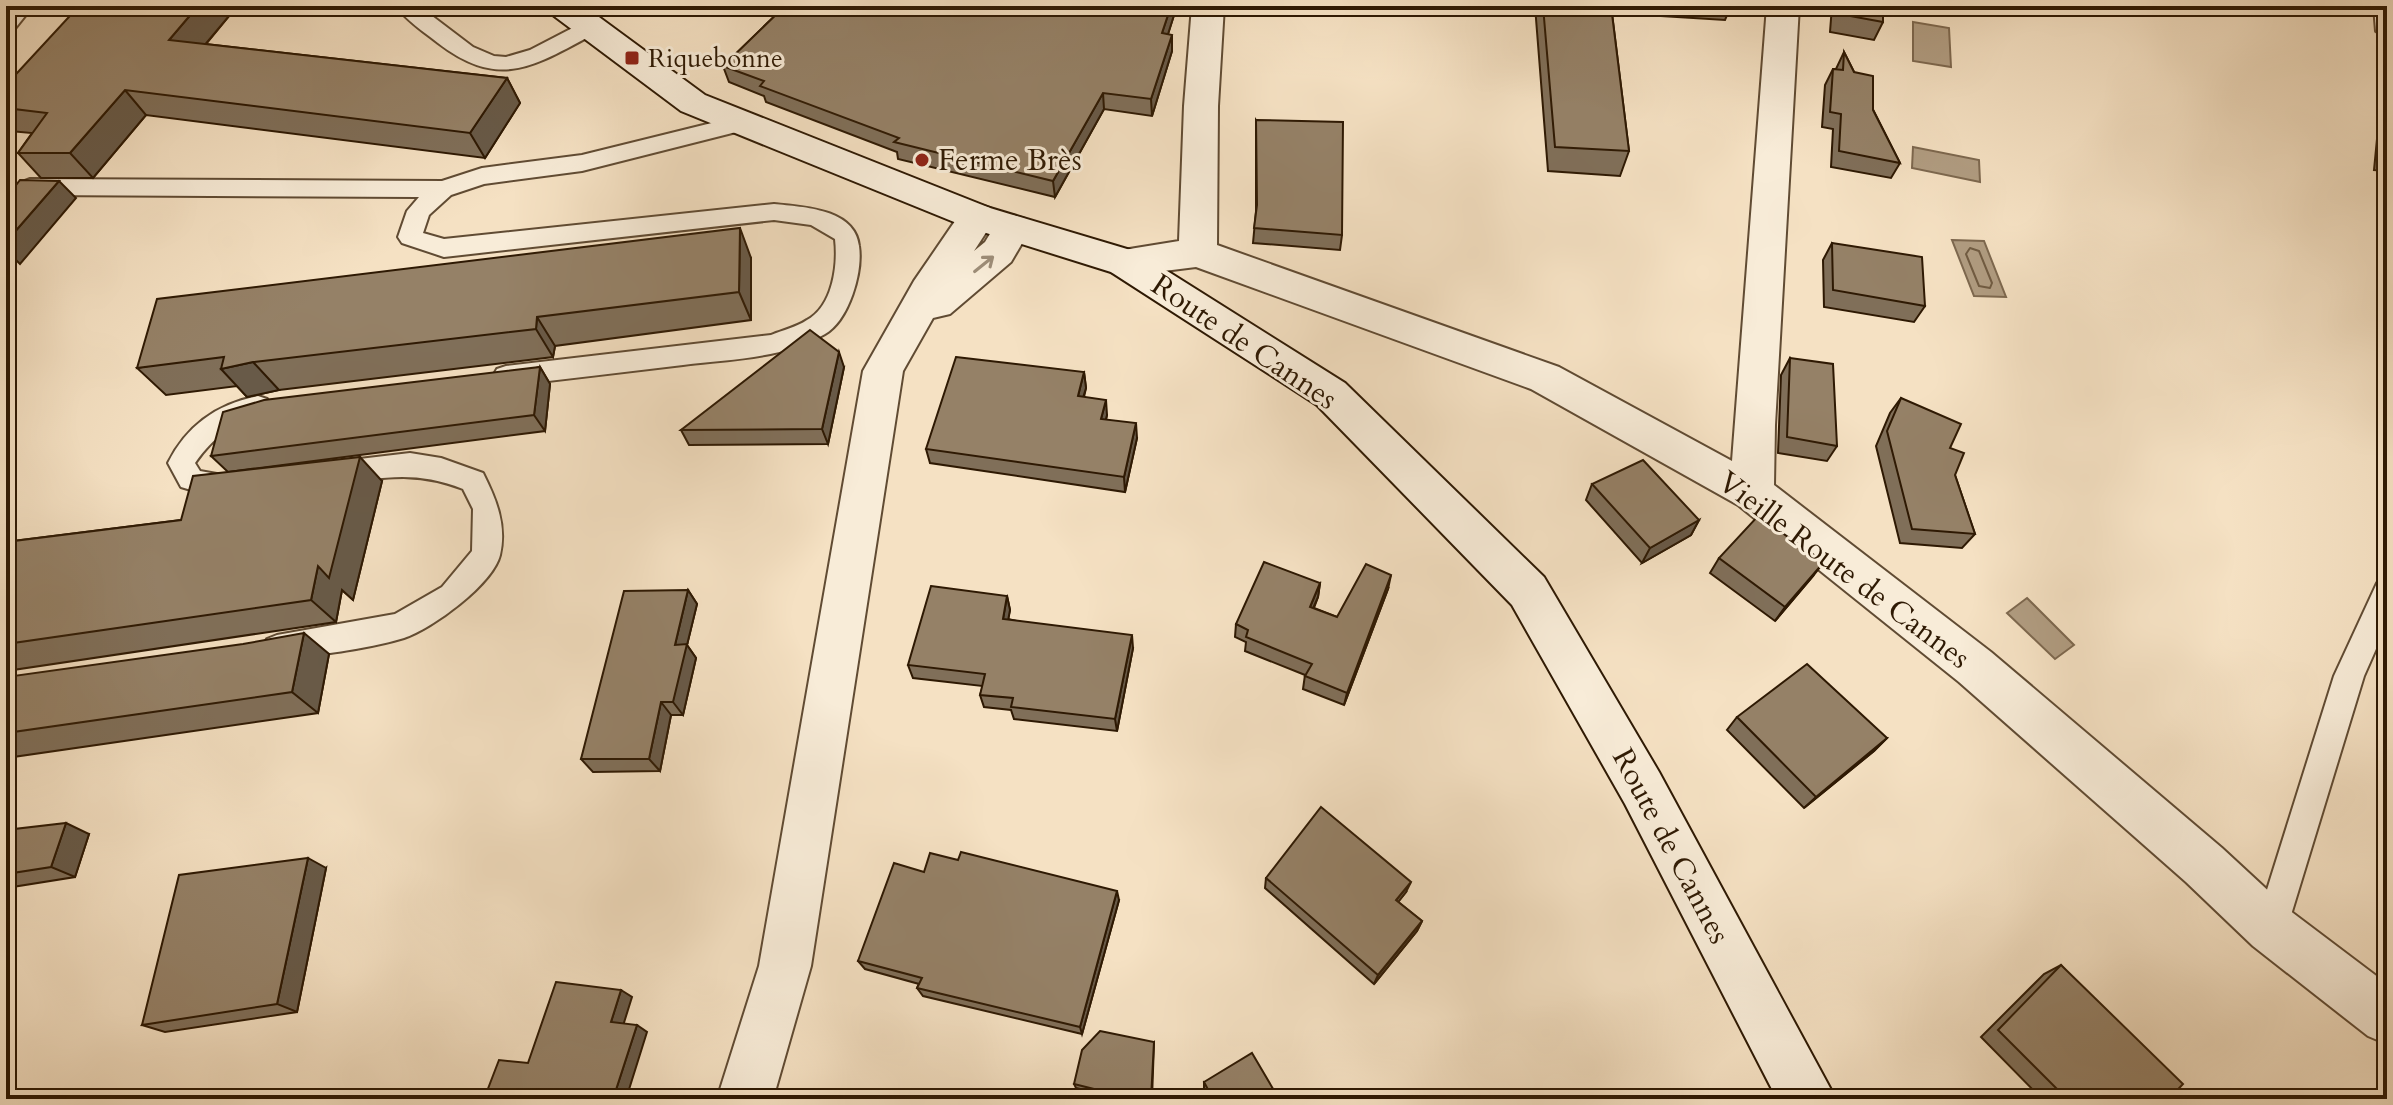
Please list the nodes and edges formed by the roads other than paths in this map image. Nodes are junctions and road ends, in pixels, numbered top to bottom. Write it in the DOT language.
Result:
graph roads {
  1 [pos="23,6"];
  2 [pos="406,6"];
  3 [pos="1208,6"];
  4 [pos="1783,6"];
  5 [pos="2384,6"];
  6 [pos="576,17"];
  7 [pos="6,26"];
  8 [pos="2387,31"];
  9 [pos="744,123"];
  10 [pos="443,189"];
  11 [pos="6,217"];
  12 [pos="994,223"];
  13 [pos="1198,253"];
  14 [pos="1124,262"];
  15 [pos="480,379"];
  16 [pos="279,403"];
  17 [pos="307,477"];
  18 [pos="248,484"];
  19 [pos="1753,493"];
  20 [pos="2387,592"];
  21 [pos="254,652"];
  22 [pos="2271,928"];
  23 [pos="2387,1017"];
  24 [pos="745,1099"];
  25 [pos="1808,1099"];
  1 -- 7 [label="lane"];
  2 -- 6 [label="lane"];
  3 -- 13 [label="street"];
  4 -- 19 [label="street"];
  5 -- 8 [label="lane"];
  6 -- 9 [label="street, Route de Cannes"];
  9 -- 10 [label="lane"];
  9 -- 12 [label="street, Route de Cannes"];
  10 -- 11 [label="lane"];
  10 -- 15 [label="lane"];
  12 -- 14 [label="street, Route de Cannes"];
  12 -- 24 [label="street"];
  13 -- 14 [label="street, Vieille Route de Cannes"];
  13 -- 19 [label="street, Vieille Route de Cannes"];
  14 -- 25 [label="street, Route de Cannes"];
  16 -- 18 [label="lane"];
  17 -- 21 [label="lane"];
  19 -- 22 [label="street, Vieille Route de Cannes"];
  20 -- 22 [label="lane"];
  22 -- 23 [label="street, Vieille Route de Cannes"];
}
